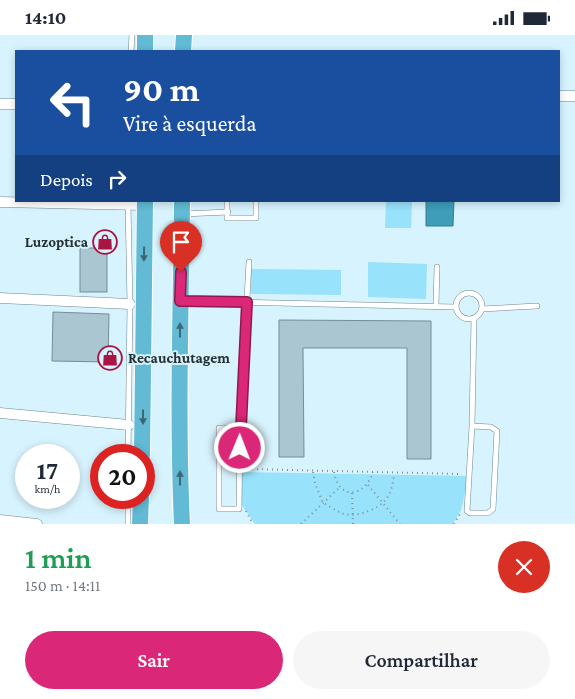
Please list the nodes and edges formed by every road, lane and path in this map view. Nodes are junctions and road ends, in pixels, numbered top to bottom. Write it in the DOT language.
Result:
graph roads {
  1 [pos="132,35"];
  2 [pos="145,35"];
  3 [pos="184,35"];
  4 [pos="131,50"];
  5 [pos="145,50"];
  6 [pos="184,50"];
  7 [pos="560,96"];
  8 [pos="575,96"];
  9 [pos="0,104"];
  10 [pos="15,104"];
  11 [pos="0,202"];
  12 [pos="228,202"];
  13 [pos="256,202"];
  14 [pos="128,203"];
  15 [pos="145,203"];
  16 [pos="182,207"];
  17 [pos="228,213"];
  18 [pos="249,262"];
  19 [pos="437,267"];
  20 [pos="0,298"];
  21 [pos="180,301"];
  22 [pos="247,302"];
  23 [pos="130,304"];
  24 [pos="436,305"];
  25 [pos="537,306"];
  26 [pos="455,307"];
  27 [pos="482,309"];
  28 [pos="474,318"];
  29 [pos="0,413"];
  30 [pos="128,425"];
  31 [pos="472,426"];
  32 [pos="240,428"];
  33 [pos="128,444"];
  34 [pos="142,444"];
  35 [pos="243,469"];
  36 [pos="313,471"];
  37 [pos="334,472"];
  38 [pos="373,472"];
  39 [pos="394,473"];
  40 [pos="469,475"];
  41 [pos="368,485"];
  42 [pos="340,487"];
  43 [pos="352,493"];
  44 [pos="323,503"];
  45 [pos="383,504"];
  46 [pos="128,509"];
  47 [pos="141,509"];
  48 [pos="353,514"];
  49 [pos="0,520"];
  50 [pos="37,524"];
  51 [pos="128,524"];
  52 [pos="140,524"];
  53 [pos="182,524"];
  54 [pos="302,524"];
  55 [pos="353,524"];
  56 [pos="400,524"];
  1 -- 4 [label="lane"];
  2 -- 5 [label="highway"];
  3 -- 6 [label="highway"];
  7 -- 8 [label="street"];
  9 -- 10 [label="street"];
  11 -- 14 [label="street"];
  12 -- 17 [label="lane"];
  13 -- 17 [label="lane"];
  14 -- 15 [label="street"];
  14 -- 23 [label="lane"];
  15 -- 34 [label="highway, one-way"];
  16 -- 17 [label="lane"];
  16 -- 21 [label="highway"];
  18 -- 22 [label="lane"];
  19 -- 24 [label="lane"];
  20 -- 23 [label="street"];
  21 -- 22 [label="lane"];
  53 -- 21 [label="highway, one-way"];
  22 -- 24 [label="lane"];
  22 -- 32 [label="lane"];
  23 -- 30 [label="lane"];
  24 -- 26 [label="lane"];
  25 -- 27 [label="lane"];
  26 -- 27 [label="lane"];
  26 -- 28 [label="lane"];
  27 -- 28 [label="lane"];
  28 -- 31 [label="lane"];
  29 -- 30 [label="street"];
  30 -- 33 [label="lane"];
  31 -- 40 [label="lane"];
  31 -- 40 [label="lane"];
  32 -- 32 [label="lane"];
  35 -- 36 [label="path"];
  36 -- 37 [label="path"];
  36 -- 44 [label="path"];
  37 -- 38 [label="path"];
  37 -- 42 [label="path"];
  38 -- 39 [label="path"];
  38 -- 41 [label="path"];
  39 -- 40 [label="path"];
  39 -- 45 [label="path"];
  41 -- 43 [label="path"];
  41 -- 45 [label="path"];
  42 -- 43 [label="path"];
  42 -- 44 [label="path"];
  43 -- 48 [label="path"];
  44 -- 48 [label="path"];
  44 -- 54 [label="path"];
  45 -- 48 [label="path"];
  45 -- 56 [label="path"];
  46 -- 51 [label="lane"];
  47 -- 52 [label="highway"];
  48 -- 55 [label="path"];
  49 -- 50 [label="street"];
}
